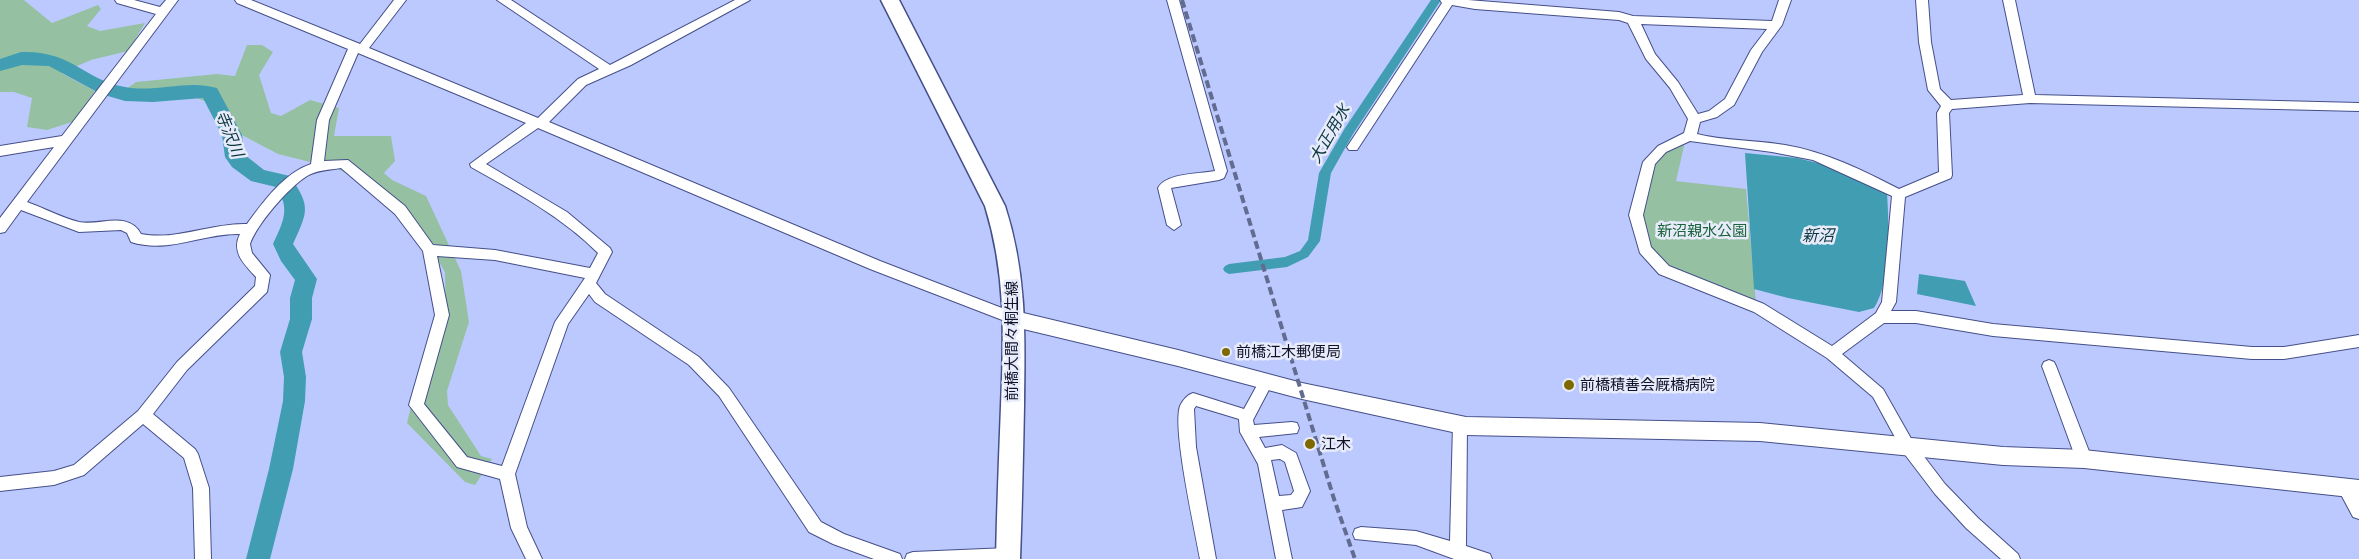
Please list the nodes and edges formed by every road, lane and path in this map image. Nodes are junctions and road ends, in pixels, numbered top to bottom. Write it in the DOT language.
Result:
graph roads {
  1 [pos="121,0"];
  2 [pos="172,0"];
  3 [pos="241,0"];
  4 [pos="400,0"];
  5 [pos="503,0"];
  6 [pos="744,0"];
  7 [pos="890,0"];
  8 [pos="1173,0"];
  9 [pos="1447,0"];
  10 [pos="1785,0"];
  11 [pos="1922,0"];
  12 [pos="2009,0"];
  13 [pos="162,12"];
  14 [pos="1633,20"];
  15 [pos="1776,25"];
  16 [pos="359,48"];
  17 [pos="609,70"];
  18 [pos="2030,99"];
  19 [pos="1948,105"];
  20 [pos="2359,107"];
  21 [pos="1694,119"];
  22 [pos="539,123"];
  23 [pos="1690,136"];
  24 [pos="67,140"];
  25 [pos="1353,147"];
  26 [pos="0,151"];
  27 [pos="317,166"];
  28 [pos="1899,194"];
  29 [pos="20,204"];
  30 [pos="1174,225"];
  31 [pos="1,226"];
  32 [pos="251,229"];
  33 [pos="429,250"];
  34 [pos="591,279"];
  35 [pos="1881,317"];
  36 [pos="1015,320"];
  37 [pos="2359,342"];
  38 [pos="1832,354"];
  39 [pos="2048,366"];
  40 [pos="1266,382"];
  41 [pos="143,415"];
  42 [pos="1248,416"];
  43 [pos="1460,424"];
  44 [pos="1292,428"];
  45 [pos="1248,432"];
  46 [pos="1908,447"];
  47 [pos="1261,455"];
  48 [pos="2084,459"];
  49 [pos="507,474"];
  50 [pos="0,484"];
  51 [pos="2352,488"];
  52 [pos="1273,504"];
  53 [pos="2359,512"];
  54 [pos="1361,534"];
  55 [pos="1458,553"];
  56 [pos="1008,557"];
  57 [pos="202,559"];
  58 [pos="534,559"];
  59 [pos="894,559"];
  60 [pos="913,559"];
  61 [pos="1208,559"];
  62 [pos="1284,559"];
  63 [pos="1484,559"];
  64 [pos="2012,559"];
  1 -- 13 [label="street"];
  2 -- 13 [label="street"];
  3 -- 16 [label="street"];
  4 -- 16 [label="street"];
  5 -- 17 [label="street"];
  6 -- 17 [label="street"];
  7 -- 36 [label="main road, 前橋大間々桐生線"];
  8 -- 30 [label="street"];
  9 -- 14 [label="street"];
  9 -- 25 [label="street"];
  10 -- 15 [label="street"];
  11 -- 19 [label="street"];
  12 -- 18 [label="street"];
  13 -- 24 [label="street"];
  14 -- 15 [label="street"];
  14 -- 21 [label="street"];
  15 -- 21 [label="street"];
  16 -- 22 [label="street"];
  16 -- 27 [label="street"];
  17 -- 22 [label="street"];
  18 -- 19 [label="street"];
  18 -- 20 [label="street"];
  19 -- 28 [label="street"];
  21 -- 23 [label="street"];
  22 -- 34 [label="street"];
  22 -- 36 [label="street"];
  23 -- 28 [label="street"];
  23 -- 38 [label="street"];
  24 -- 26 [label="street"];
  24 -- 29 [label="street"];
  27 -- 32 [label="street"];
  27 -- 33 [label="street"];
  28 -- 35 [label="street"];
  29 -- 31 [label="street"];
  29 -- 32 [label="street"];
  32 -- 41 [label="street"];
  33 -- 34 [label="street"];
  33 -- 49 [label="street"];
  34 -- 49 [label="street"];
  34 -- 59 [label="street"];
  35 -- 37 [label="street"];
  35 -- 38 [label="street"];
  36 -- 40 [label="street"];
  36 -- 56 [label="main road, 前橋大間々桐生線"];
  38 -- 46 [label="street"];
  39 -- 48 [label="street"];
  40 -- 42 [label="street"];
  40 -- 43 [label="street"];
  41 -- 50 [label="street"];
  41 -- 57 [label="street"];
  42 -- 45 [label="street"];
  42 -- 61 [label="street"];
  43 -- 46 [label="street"];
  43 -- 55 [label="street"];
  44 -- 45 [label="street"];
  45 -- 47 [label="street"];
  46 -- 48 [label="street"];
  46 -- 64 [label="street"];
  47 -- 52 [label="street"];
  47 -- 52 [label="street"];
  48 -- 51 [label="street"];
  49 -- 58 [label="street"];
  51 -- 53 [label="street"];
  52 -- 62 [label="street"];
  54 -- 55 [label="street"];
  55 -- 63 [label="street"];
  56 -- 60 [label="street"];
}
